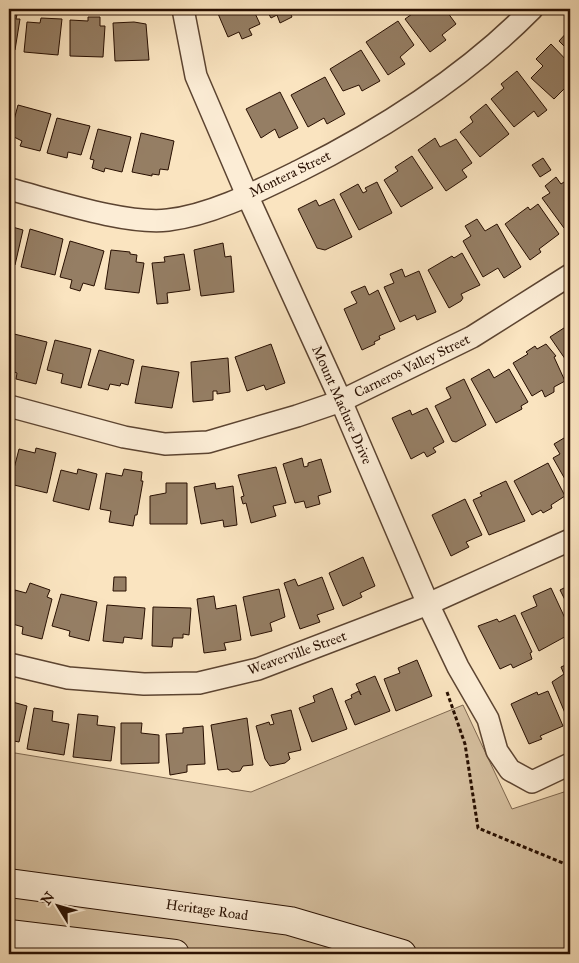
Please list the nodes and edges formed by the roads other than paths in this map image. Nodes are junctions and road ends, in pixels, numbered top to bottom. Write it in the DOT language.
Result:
graph roads {
  1 [pos="183,9"];
  2 [pos="532,9"];
  3 [pos="9,190"];
  4 [pos="247,195"];
  5 [pos="570,275"];
  6 [pos="342,401"];
  7 [pos="9,406"];
  8 [pos="570,540"];
  9 [pos="428,604"];
  10 [pos="9,664"];
  11 [pos="570,764"];
  12 [pos="9,884"];
  13 [pos="9,934"];
  14 [pos="175,954"];
  15 [pos="402,954"];
  1 -- 4 [label="street, Mount Maclure Drive"];
  2 -- 4 [label="street, Montera Street"];
  3 -- 4 [label="street, Montera Street"];
  4 -- 6 [label="street, Mount Maclure Drive"];
  5 -- 6 [label="street, Carneros Valley Street"];
  6 -- 7 [label="street, Carneros Valley Street"];
  6 -- 9 [label="street, Mount Maclure Drive"];
  8 -- 9 [label="street, Weaverville Street"];
  9 -- 10 [label="street, Weaverville Street"];
  9 -- 11 [label="street, Mount Maclure Drive"];
  12 -- 15 [label="main road, Heritage Road"];
  13 -- 14 [label="main road"];
}
